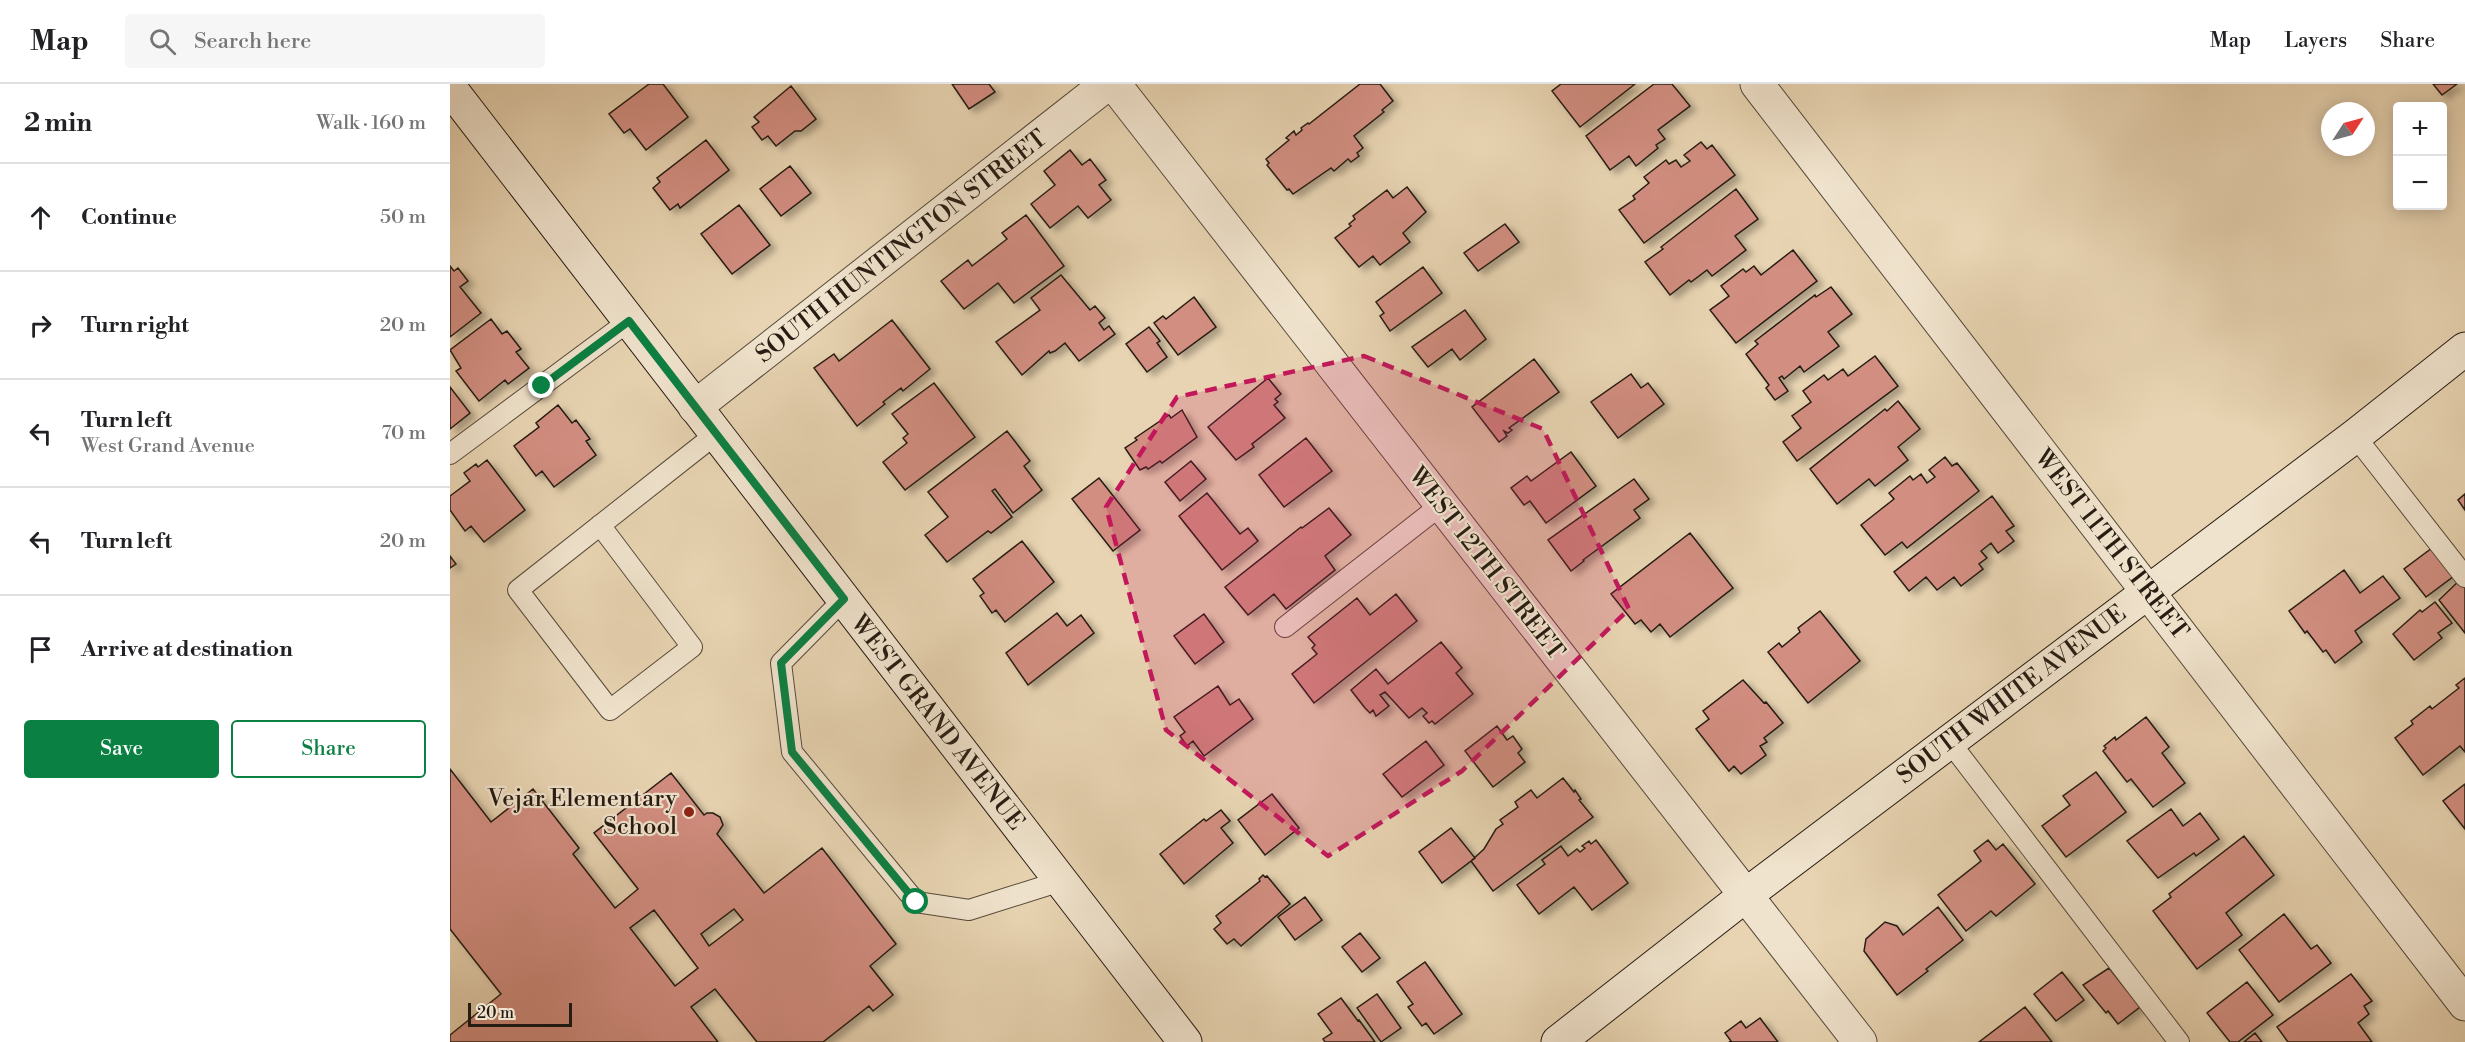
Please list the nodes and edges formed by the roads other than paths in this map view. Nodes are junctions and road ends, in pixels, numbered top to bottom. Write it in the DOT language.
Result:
graph roads {
  1 [pos="1107,84"];
  2 [pos="1114,84"];
  3 [pos="1757,84"];
  4 [pos="450,88"];
  5 [pos="629,321"];
  6 [pos="2465,349"];
  7 [pos="695,407"];
  8 [pos="716,434"];
  9 [pos="2355,436"];
  10 [pos="450,454"];
  11 [pos="1441,505"];
  12 [pos="600,525"];
  13 [pos="2465,577"];
  14 [pos="2148,591"];
  15 [pos="844,599"];
  16 [pos="1285,627"];
  17 [pos="1949,741"];
  18 [pos="1061,881"];
  19 [pos="1746,896"];
  20 [pos="2465,1004"];
  21 [pos="1185,1042"];
  22 [pos="1558,1042"];
  23 [pos="1860,1042"];
  24 [pos="2179,1042"];
  1 -- 7 [label="street, SOUTH HUNTINGTON STREET"];
  2 -- 11 [label="street, WEST 12TH STREET"];
  3 -- 14 [label="street, WEST 11TH STREET"];
  4 -- 5 [label="street, WEST GRAND AVENUE"];
  5 -- 7 [label="street, WEST GRAND AVENUE"];
  5 -- 10 [label="lane"];
  6 -- 9 [label="street, SOUTH WHITE AVENUE"];
  7 -- 8 [label="street, WEST GRAND AVENUE"];
  8 -- 12 [label="lane"];
  8 -- 15 [label="street, WEST GRAND AVENUE"];
  9 -- 13 [label="lane"];
  9 -- 14 [label="street, SOUTH WHITE AVENUE"];
  11 -- 16 [label="lane"];
  11 -- 19 [label="street, WEST 12TH STREET"];
  12 -- 12 [label="lane"];
  14 -- 17 [label="street, SOUTH WHITE AVENUE"];
  14 -- 20 [label="street, WEST 11TH STREET"];
  15 -- 18 [label="street, WEST GRAND AVENUE"];
  15 -- 18 [label="lane"];
  17 -- 19 [label="street, SOUTH WHITE AVENUE"];
  17 -- 24 [label="lane"];
  18 -- 21 [label="street, WEST GRAND AVENUE"];
  19 -- 22 [label="street, SOUTH WHITE AVENUE"];
  19 -- 23 [label="street, WEST 12TH STREET"];
}
